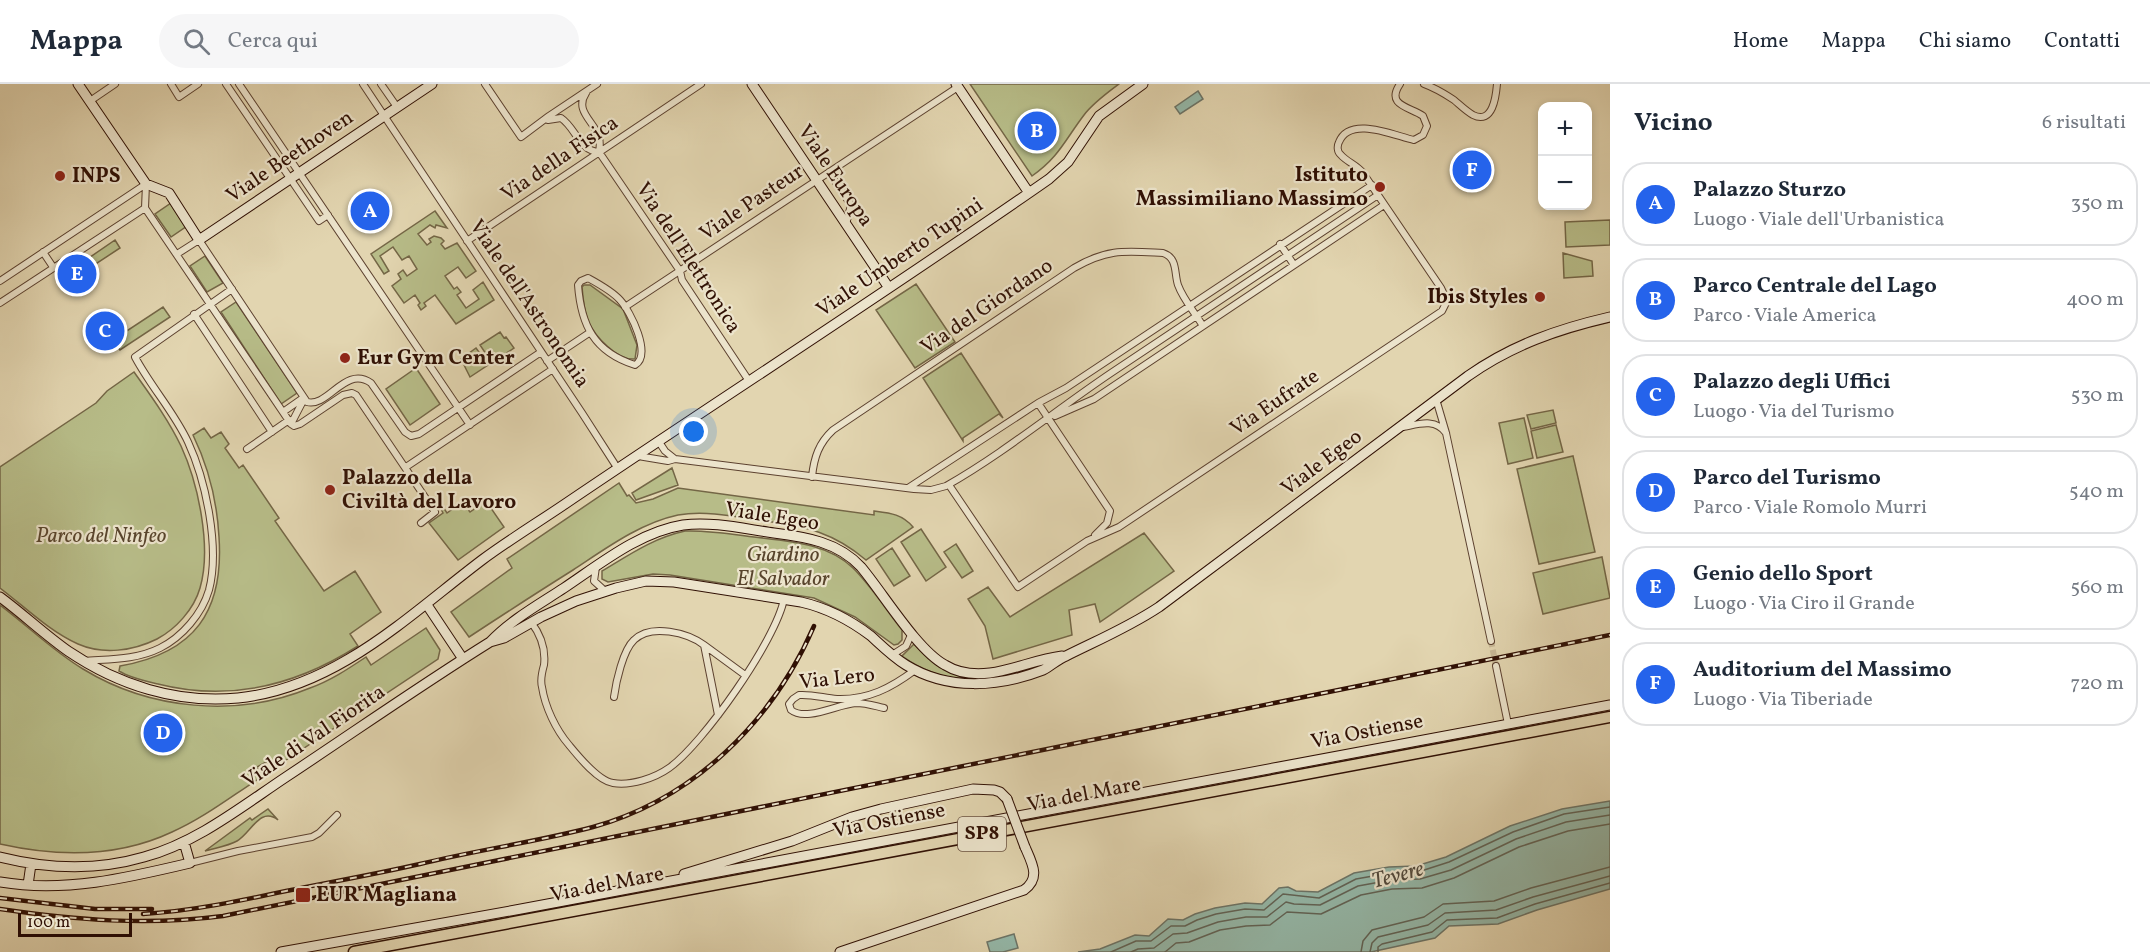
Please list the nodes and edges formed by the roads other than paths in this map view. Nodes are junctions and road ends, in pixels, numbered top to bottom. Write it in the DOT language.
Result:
graph roads {
  1 [pos="78,84"];
  2 [pos="115,84"];
  3 [pos="171,84"];
  4 [pos="198,84"];
  5 [pos="226,84"];
  6 [pos="239,84"];
  7 [pos="363,84"];
  8 [pos="381,84"];
  9 [pos="432,84"];
  10 [pos="485,84"];
  11 [pos="597,84"];
  12 [pos="701,84"];
  13 [pos="752,84"];
  14 [pos="1143,84"];
  15 [pos="1400,84"];
  16 [pos="1425,84"];
  17 [pos="1497,84"];
  18 [pos="957,85"];
  19 [pos="588,90"];
  20 [pos="90,101"];
  21 [pos="397,107"];
  22 [pos="384,116"];
  23 [pos="542,123"];
  24 [pos="599,152"];
  25 [pos="829,172"];
  26 [pos="294,176"];
  27 [pos="816,180"];
  28 [pos="146,184"];
  29 [pos="1372,185"];
  30 [pos="1029,193"];
  31 [pos="1378,195"];
  32 [pos="1384,205"];
  33 [pos="144,208"];
  34 [pos="1330,212"];
  35 [pos="328,215"];
  36 [pos="1337,222"];
  37 [pos="846,224"];
  38 [pos="1343,232"];
  39 [pos="199,240"];
  40 [pos="467,241"];
  41 [pos="1280,244"];
  42 [pos="43,252"];
  43 [pos="177,254"];
  44 [pos="1287,254"];
  45 [pos="1294,265"];
  46 [pos="53,267"];
  47 [pos="680,271"];
  48 [pos="1232,277"];
  49 [pos="0,281"];
  50 [pos="889,288"];
  51 [pos="1239,288"];
  52 [pos="232,289"];
  53 [pos="1245,297"];
  54 [pos="0,303"];
  55 [pos="210,304"];
  56 [pos="1189,305"];
  57 [pos="625,308"];
  58 [pos="194,315"];
  59 [pos="1197,316"];
  60 [pos="1610,317"];
  61 [pos="1203,326"];
  62 [pos="589,333"];
  63 [pos="1142,337"];
  64 [pos="1149,348"];
  65 [pos="542,352"];
  66 [pos="1155,357"];
  67 [pos="548,361"];
  68 [pos="1104,363"];
  69 [pos="553,369"];
  70 [pos="1111,373"];
  71 [pos="749,381"];
  72 [pos="1118,383"];
  73 [pos="304,398"];
  74 [pos="1436,399"];
  75 [pos="1038,403"];
  76 [pos="458,408"];
  77 [pos="283,412"];
  78 [pos="1048,418"];
  79 [pos="290,422"];
  80 [pos="470,424"];
  81 [pos="1399,427"];
  82 [pos="272,432"];
  83 [pos="1446,433"];
  84 [pos="659,442"];
  85 [pos="247,449"];
  86 [pos="638,456"];
  87 [pos="675,459"];
  88 [pos="406,467"];
  89 [pos="615,471"];
  90 [pos="812,477"];
  91 [pos="949,484"];
  92 [pos="908,488"];
  93 [pos="421,522"];
  94 [pos="1087,541"];
  95 [pos="596,567"];
  96 [pos="605,591"];
  97 [pos="0,597"];
  98 [pos="784,600"];
  99 [pos="427,605"];
  100 [pos="531,622"];
  101 [pos="912,633"];
  102 [pos="1491,641"];
  103 [pos="490,642"];
  104 [pos="704,645"];
  105 [pos="892,655"];
  106 [pos="1064,656"];
  107 [pos="464,659"];
  108 [pos="83,661"];
  109 [pos="1496,666"];
  110 [pos="915,670"];
  111 [pos="746,675"];
  112 [pos="614,697"];
  113 [pos="1610,705"];
  114 [pos="884,708"];
  115 [pos="718,715"];
  116 [pos="1610,717"];
  117 [pos="1508,724"];
  118 [pos="337,815"];
  119 [pos="184,842"];
  120 [pos="0,857"];
  121 [pos="190,863"];
  122 [pos="31,864"];
  123 [pos="668,881"];
  124 [pos="0,882"];
  125 [pos="28,885"];
  126 [pos="281,952"];
  127 [pos="354,952"];
  128 [pos="840,952"];
  1 -- 20 [label="main road"];
  2 -- 20 [label="street"];
  3 -- 4 [label="street"];
  5 -- 26 [label="street"];
  6 -- 26 [label="street"];
  7 -- 22 [label="street, Viale dell'Astronomia"];
  8 -- 21 [label="street"];
  9 -- 21 [label="main road, Viale Beethoven"];
  10 -- 23 [label="street"];
  11 -- 19 [label="street"];
  12 -- 24 [label="street, Via della Fisica"];
  13 -- 27 [label="main road, Viale Europa"];
  14 -- 30 [label="main road, Viale Umberto Tupini"];
  15 -- 29 [label="street"];
  16 -- 17 [label="street"];
  18 -- 25 [label="street, Viale Pasteur"];
  18 -- 30 [label="main road"];
  19 -- 23 [label="street"];
  19 -- 24 [label="street"];
  20 -- 28 [label="main road"];
  21 -- 22 [label="main road, Viale Beethoven"];
  22 -- 26 [label="main road, Viale Beethoven"];
  22 -- 40 [label="street, Viale dell'Astronomia"];
  23 -- 24 [label="street"];
  24 -- 40 [label="street, Via della Fisica"];
  24 -- 47 [label="street, Via dell'Elettronica"];
  25 -- 27 [label="street, Viale Pasteur"];
  25 -- 37 [label="street"];
  26 -- 35 [label="street"];
  26 -- 35 [label="street"];
  26 -- 39 [label="main road, Viale Beethoven"];
  27 -- 37 [label="main road, Viale Europa"];
  27 -- 47 [label="street, Viale Pasteur"];
  28 -- 33 [label="street"];
  28 -- 39 [label="main road"];
  28 -- 42 [label="street"];
  29 -- 31 [label="street"];
  29 -- 34 [label="street"];
  30 -- 50 [label="main road, Viale Umberto Tupini"];
  31 -- 32 [label="street"];
  31 -- 36 [label="street"];
  32 -- 38 [label="street"];
  32 -- 94 [label="street, Via Eufrate"];
  33 -- 43 [label="street"];
  33 -- 46 [label="street"];
  34 -- 36 [label="street"];
  34 -- 41 [label="street"];
  35 -- 76 [label="street"];
  36 -- 38 [label="street"];
  36 -- 44 [label="street"];
  37 -- 50 [label="main road, Viale Europa"];
  38 -- 45 [label="street"];
  39 -- 43 [label="street"];
  39 -- 52 [label="street"];
  40 -- 65 [label="street, Viale dell'Astronomia"];
  41 -- 44 [label="street"];
  41 -- 48 [label="street"];
  42 -- 46 [label="street"];
  42 -- 49 [label="street"];
  43 -- 55 [label="street"];
  44 -- 45 [label="street"];
  44 -- 51 [label="street"];
  45 -- 53 [label="street"];
  46 -- 54 [label="street"];
  47 -- 57 [label="street, Viale Pasteur"];
  47 -- 71 [label="street, Via dell'Elettronica"];
  48 -- 51 [label="street"];
  48 -- 56 [label="street"];
  50 -- 71 [label="main road, Viale Umberto Tupini"];
  51 -- 53 [label="street"];
  51 -- 59 [label="street"];
  52 -- 55 [label="street"];
  52 -- 73 [label="street"];
  53 -- 61 [label="street"];
  55 -- 58 [label="street"];
  55 -- 77 [label="street"];
  56 -- 59 [label="street"];
  56 -- 63 [label="street"];
  56 -- 90 [label="street, Via del Giordano"];
  57 -- 62 [label="street"];
  57 -- 62 [label="street"];
  58 -- 82 [label="street"];
  58 -- 108 [label="street"];
  59 -- 61 [label="street"];
  59 -- 64 [label="street"];
  60 -- 74 [label="main road, Viale Egeo"];
  61 -- 66 [label="street"];
  62 -- 67 [label="street"];
  63 -- 64 [label="street"];
  63 -- 68 [label="street"];
  64 -- 66 [label="street"];
  64 -- 70 [label="street"];
  65 -- 67 [label="street, Viale dell'Astronomia"];
  65 -- 76 [label="street"];
  66 -- 72 [label="street"];
  67 -- 69 [label="street, Viale dell'Astronomia"];
  68 -- 70 [label="street"];
  68 -- 75 [label="street"];
  69 -- 80 [label="street"];
  69 -- 89 [label="street, Viale dell'Astronomia"];
  70 -- 72 [label="street"];
  70 -- 78 [label="street"];
  71 -- 84 [label="main road, Viale Umberto Tupini"];
  72 -- 78 [label="street"];
  73 -- 76 [label="street"];
  73 -- 77 [label="street"];
  73 -- 79 [label="street"];
  74 -- 81 [label="main road, Viale Egeo"];
  74 -- 83 [label="street"];
  75 -- 78 [label="street"];
  75 -- 92 [label="street"];
  76 -- 80 [label="street"];
  77 -- 79 [label="street"];
  78 -- 91 [label="street"];
  78 -- 94 [label="street"];
  79 -- 82 [label="street"];
  79 -- 88 [label="street"];
  80 -- 88 [label="street"];
  81 -- 83 [label="street"];
  81 -- 106 [label="main road, Viale Egeo"];
  82 -- 85 [label="street"];
  83 -- 102 [label="street"];
  84 -- 86 [label="main road, Viale Umberto Tupini"];
  84 -- 87 [label="street"];
  86 -- 87 [label="street"];
  86 -- 89 [label="main road, Viale Umberto Tupini"];
  87 -- 90 [label="street"];
  88 -- 93 [label="street"];
  89 -- 99 [label="main road, Viale Umberto Tupini"];
  90 -- 92 [label="street"];
  91 -- 92 [label="street"];
  91 -- 94 [label="street"];
  95 -- 96 [label="street"];
  95 -- 101 [label="main road, Viale Egeo"];
  95 -- 103 [label="main road, Viale Egeo"];
  96 -- 98 [label="main road, Viale Egeo"];
  96 -- 100 [label="main road, Viale Egeo"];
  97 -- 108 [label="main road, Viale Umberto Tupini"];
  98 -- 105 [label="main road, Viale Egeo"];
  98 -- 111 [label="street"];
  99 -- 107 [label="main road"];
  99 -- 108 [label="main road, Viale Umberto Tupini"];
  100 -- 103 [label="main road, Viale Egeo"];
  100 -- 115 [label="street"];
  101 -- 105 [label="street"];
  101 -- 106 [label="main road, Viale Egeo"];
  103 -- 107 [label="main road, Viale Egeo"];
  104 -- 111 [label="street"];
  104 -- 112 [label="street"];
  104 -- 115 [label="street"];
  105 -- 110 [label="main road, Viale Egeo"];
  106 -- 110 [label="main road, Viale Egeo"];
  107 -- 119 [label="main road, Viale di Val Fiorita"];
  109 -- 117 [label="street"];
  110 -- 114 [label="street, Via Lero"];
  111 -- 115 [label="street"];
  113 -- 117 [label="main road, Via Ostiense"];
  116 -- 127 [label="main road, Via del Mare / SP8"];
  117 -- 123 [label="main road, Via Ostiense"];
  118 -- 121 [label="street"];
  119 -- 121 [label="main road"];
  119 -- 122 [label="main road, Viale di Val Fiorita"];
  120 -- 122 [label="main road, Viale di Val Fiorita"];
  121 -- 125 [label="main road"];
  122 -- 125 [label="main road"];
  123 -- 126 [label="main road, Via Ostiense"];
  123 -- 128 [label="main road, bridge"];
  124 -- 125 [label="main road"];
}
